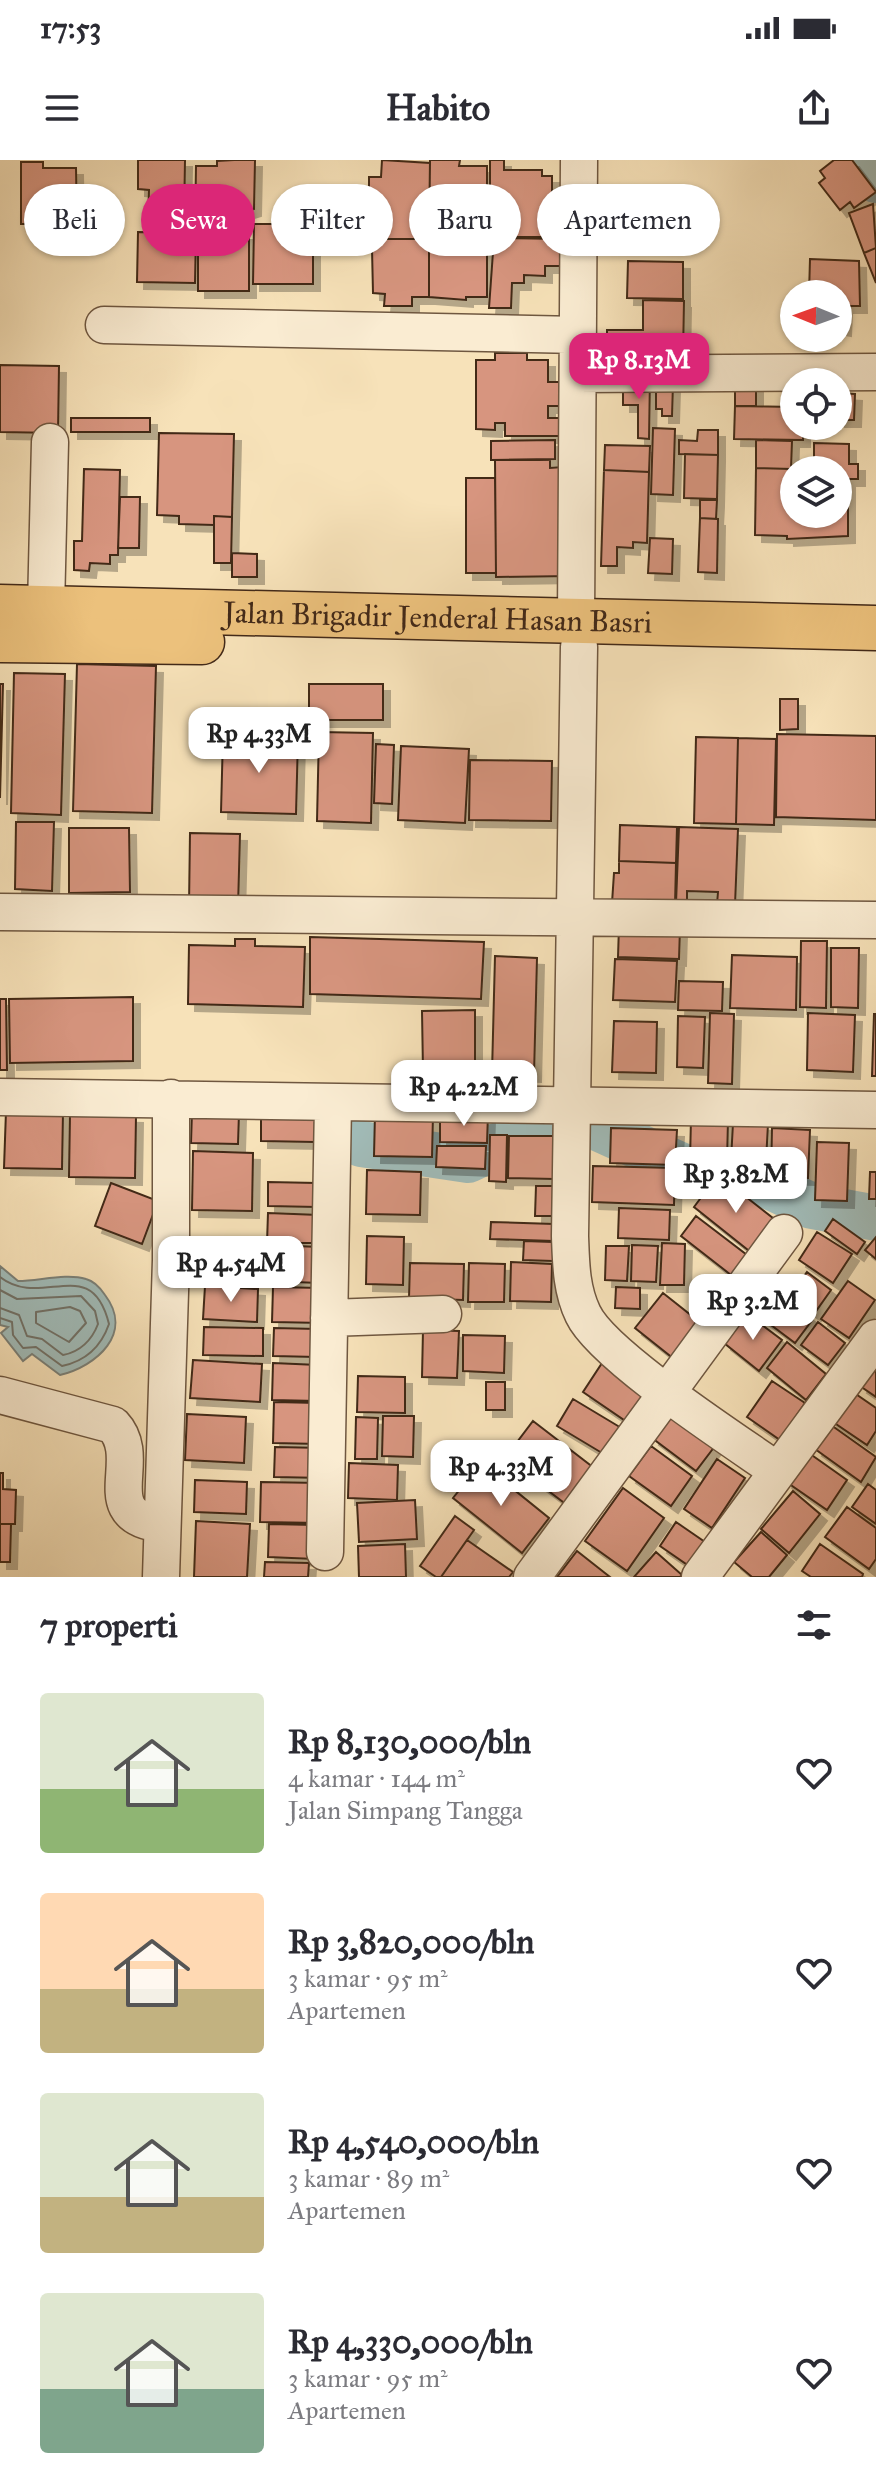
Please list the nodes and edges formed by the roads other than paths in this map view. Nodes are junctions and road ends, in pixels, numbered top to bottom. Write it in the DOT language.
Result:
graph roads {
  1 [pos="579,160"];
  2 [pos="104,325"];
  3 [pos="578,335"];
  4 [pos="876,372"];
  5 [pos="579,374"];
  6 [pos="50,442"];
  7 [pos="16,620"];
  8 [pos="577,633"];
  9 [pos="874,640"];
  10 [pos="0,912"];
  11 [pos="576,915"];
  12 [pos="876,920"];
  13 [pos="0,1097"];
  14 [pos="171,1098"];
  15 [pos="571,1103"];
  16 [pos="333,1104"];
  17 [pos="876,1110"];
  18 [pos="784,1233"];
  19 [pos="443,1314"];
  20 [pos="329,1318"];
  21 [pos="876,1338"];
  22 [pos="669,1393"];
  23 [pos="0,1395"];
  24 [pos="778,1471"];
  25 [pos="162,1524"];
  26 [pos="325,1552"];
  27 [pos="161,1577"];
  28 [pos="532,1577"];
  29 [pos="700,1577"];
  1 -- 3 [label="street"];
  2 -- 3 [label="street"];
  3 -- 5 [label="street"];
  4 -- 5 [label="street"];
  5 -- 8 [label="street"];
  6 -- 7 [label="street"];
  7 -- 8 [label="highway, Jalan Brigadir Jenderal Hasan Basri"];
  8 -- 9 [label="highway, Jalan Brigadir Jenderal Hasan Basri"];
  8 -- 11 [label="street"];
  10 -- 11 [label="street"];
  11 -- 12 [label="street"];
  11 -- 15 [label="street"];
  13 -- 14 [label="street"];
  14 -- 16 [label="street"];
  14 -- 25 [label="street"];
  15 -- 16 [label="street"];
  15 -- 17 [label="street"];
  15 -- 22 [label="street"];
  16 -- 20 [label="street"];
  18 -- 22 [label="street"];
  19 -- 20 [label="street"];
  20 -- 26 [label="street"];
  21 -- 24 [label="street"];
  22 -- 24 [label="street"];
  22 -- 28 [label="street"];
  23 -- 25 [label="street"];
  24 -- 29 [label="street"];
  25 -- 27 [label="street"];
}
